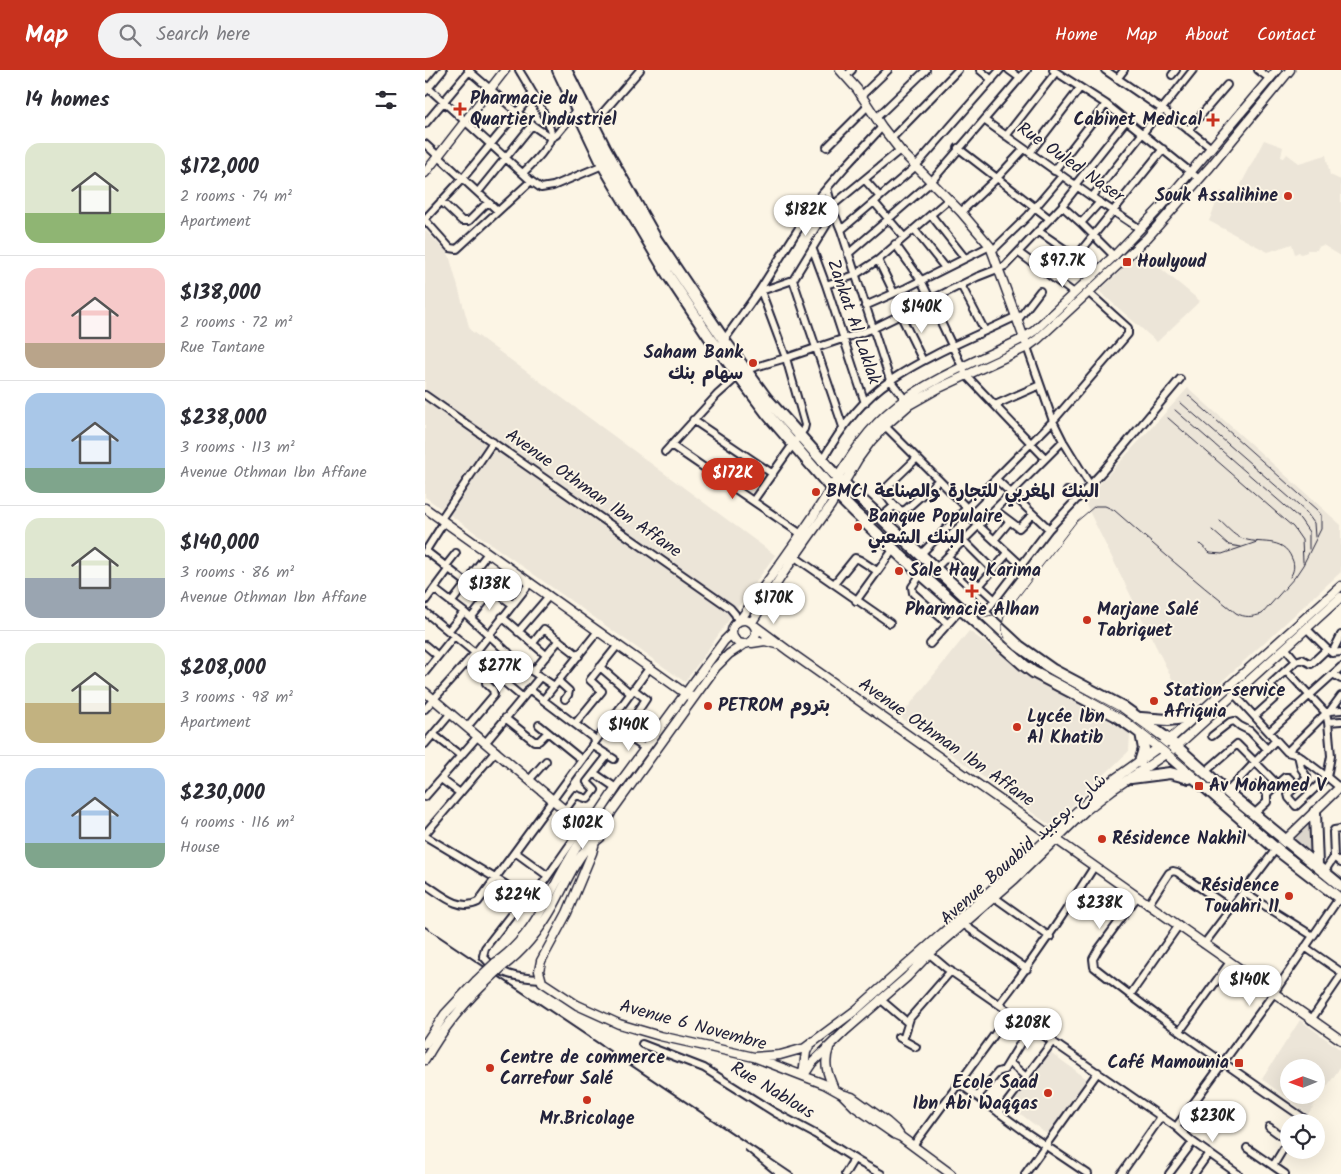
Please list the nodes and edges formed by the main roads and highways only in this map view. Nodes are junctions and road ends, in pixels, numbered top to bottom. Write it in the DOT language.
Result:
graph roads {
  1 [pos="558,70"];
  2 [pos="566,70"];
  3 [pos="741,372"];
  4 [pos="796,440"];
  5 [pos="1194,717"];
  6 [pos="1137,718"];
  7 [pos="1141,734"];
  8 [pos="1140,762"];
  9 [pos="1131,778"];
  10 [pos="1195,779"];
  11 [pos="1315,812"];
  12 [pos="1320,869"];
  13 [pos="1341,886"];
  14 [pos="1340,898"];
  1 -- 3 [label="main road"];
  2 -- 3 [label="main road"];
  3 -- 4 [label="main road"];
  4 -- 6 [label="main road"];
  4 -- 7 [label="main road"];
  5 -- 6 [label="main road"];
  6 -- 12 [label="main road"];
  7 -- 8 [label="main road"];
  7 -- 10 [label="main road"];
  9 -- 10 [label="main road"];
  10 -- 14 [label="main road"];
  11 -- 12 [label="main road"];
  12 -- 13 [label="main road"];
}
